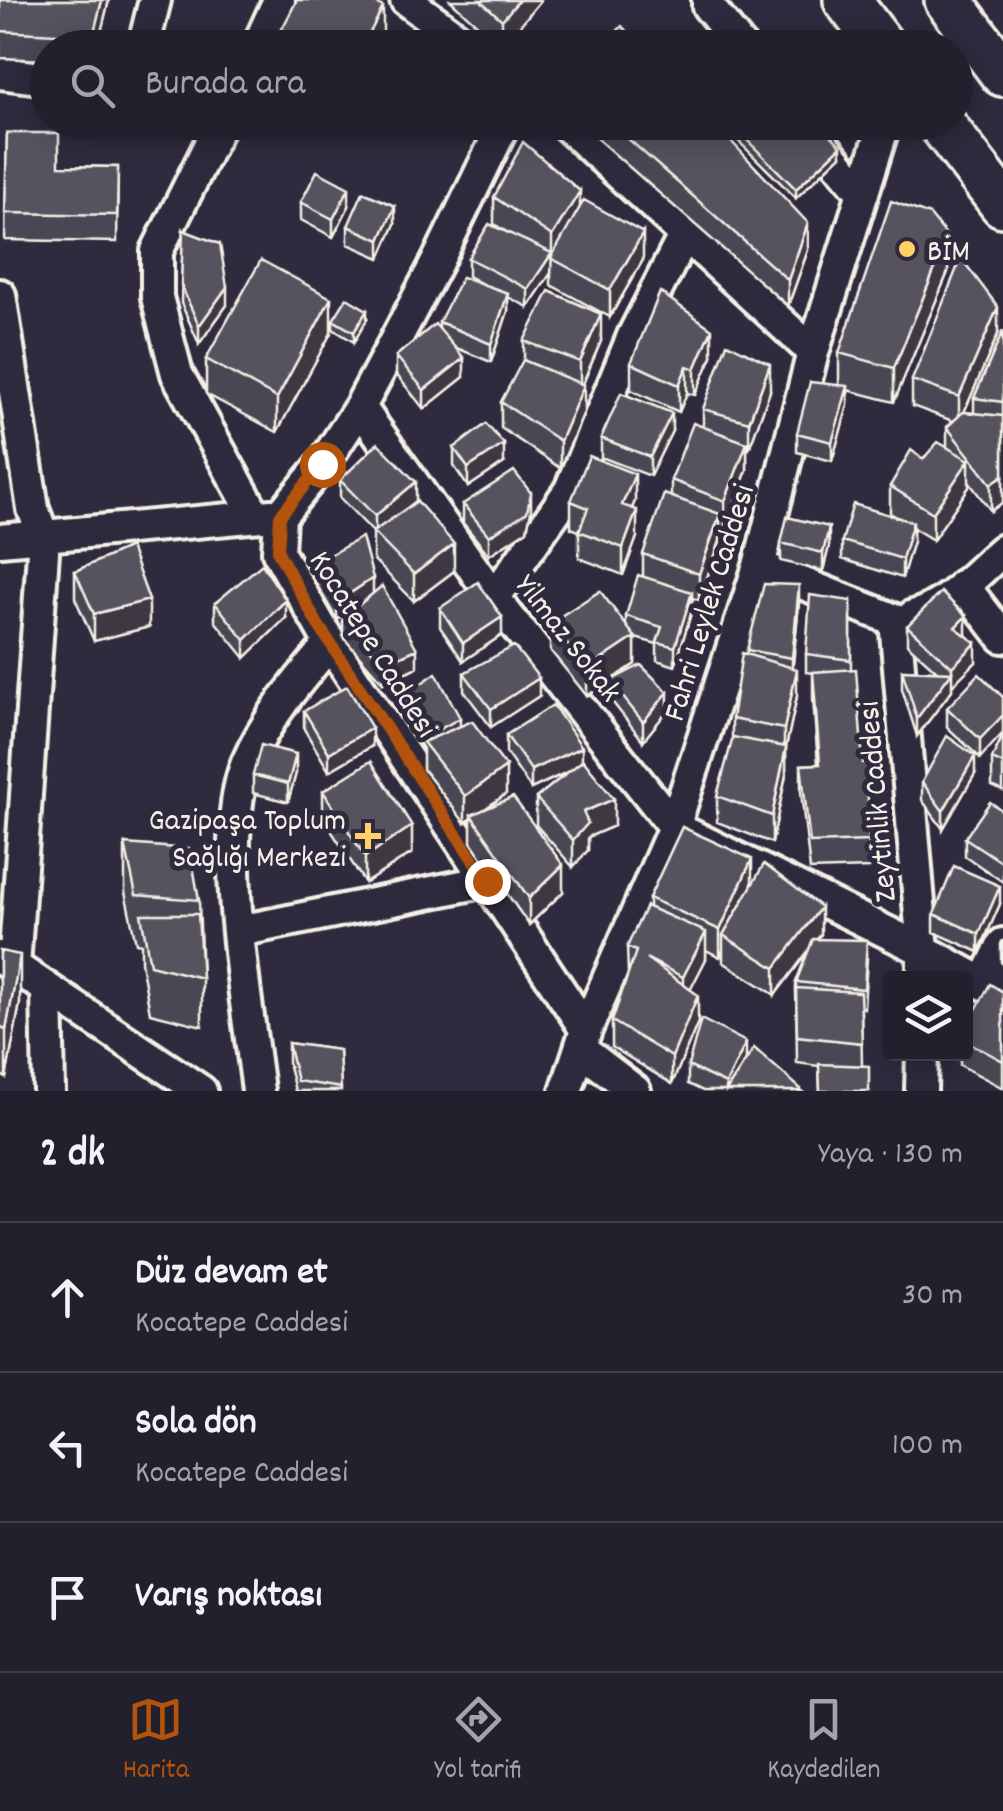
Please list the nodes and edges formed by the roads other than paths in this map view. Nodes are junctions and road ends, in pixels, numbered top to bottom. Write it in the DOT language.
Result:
graph roads {
  1 [pos="155,0"];
  2 [pos="279,0"];
  3 [pos="708,0"];
  4 [pos="847,0"];
  5 [pos="948,0"];
  6 [pos="408,1"];
  7 [pos="150,30"];
  8 [pos="265,30"];
  9 [pos="447,30"];
  10 [pos="727,30"];
  11 [pos="870,30"];
  12 [pos="971,30"];
  13 [pos="973,33"];
  14 [pos="0,72"];
  15 [pos="1003,73"];
  16 [pos="30,76"];
  17 [pos="212,140"];
  18 [pos="496,140"];
  19 [pos="583,140"];
  20 [pos="819,140"];
  21 [pos="879,140"];
  22 [pos="954,140"];
  23 [pos="863,193"];
  24 [pos="1003,204"];
  25 [pos="685,234"];
  26 [pos="0,296"];
  27 [pos="813,352"];
  28 [pos="360,406"];
  29 [pos="267,515"];
  30 [pos="44,538"];
  31 [pos="0,540"];
  32 [pos="1003,550"];
  33 [pos="759,566"];
  34 [pos="964,585"];
  35 [pos="494,598"];
  36 [pos="895,620"];
  37 [pos="1003,637"];
  38 [pos="330,644"];
  39 [pos="674,827"];
  40 [pos="487,881"];
  41 [pos="239,931"];
  42 [pos="1003,944"];
  43 [pos="7,962"];
  44 [pos="923,964"];
  45 [pos="993,988"];
  46 [pos="47,989"];
  47 [pos="583,1039"];
  48 [pos="922,1061"];
  49 [pos="49,1091"];
  50 [pos="201,1091"];
  51 [pos="258,1091"];
  52 [pos="566,1091"];
  53 [pos="635,1091"];
  54 [pos="922,1091"];
  1 -- 7 [label="street"];
  2 -- 8 [label="street"];
  3 -- 10 [label="street"];
  4 -- 11 [label="highway"];
  5 -- 12 [label="highway"];
  6 -- 9 [label="street"];
  13 -- 15 [label="highway"];
  14 -- 16 [label="street"];
  17 -- 29 [label="street"];
  18 -- 28 [label="street"];
  19 -- 25 [label="street"];
  20 -- 23 [label="street"];
  21 -- 23 [label="street, Fahri Leylek Caddesi"];
  22 -- 24 [label="highway"];
  23 -- 27 [label="street, Fahri Leylek Caddesi"];
  25 -- 27 [label="street"];
  25 -- 35 [label="street"];
  26 -- 30 [label="street"];
  27 -- 33 [label="street, Fahri Leylek Caddesi"];
  28 -- 29 [label="street"];
  28 -- 35 [label="street, Yilmaz Sokak"];
  29 -- 30 [label="street"];
  29 -- 38 [label="street, Kocatepe Caddesi"];
  30 -- 31 [label="street"];
  30 -- 43 [label="street"];
  32 -- 34 [label="street"];
  33 -- 36 [label="street"];
  33 -- 39 [label="street, Fahri Leylek Caddesi"];
  34 -- 36 [label="street"];
  34 -- 37 [label="street"];
  35 -- 39 [label="street, Yilmaz Sokak"];
  36 -- 44 [label="street, Zeytinlik Caddesi"];
  38 -- 40 [label="street, Kocatepe Caddesi"];
  38 -- 41 [label="street"];
  39 -- 44 [label="street, Yilmaz Sokak"];
  39 -- 47 [label="street, Fahri Leylek Caddesi"];
  40 -- 41 [label="street"];
  40 -- 47 [label="street, Kocatepe Caddesi"];
  41 -- 51 [label="street"];
  42 -- 45 [label="street"];
  43 -- 46 [label="street"];
  44 -- 45 [label="street, Yilmaz Sokak"];
  46 -- 49 [label="street"];
  46 -- 50 [label="street"];
  47 -- 52 [label="street, Fahri Leylek Caddesi"];
  47 -- 53 [label="street, Kocatepe Caddesi"];
  48 -- 54 [label="street"];
}
